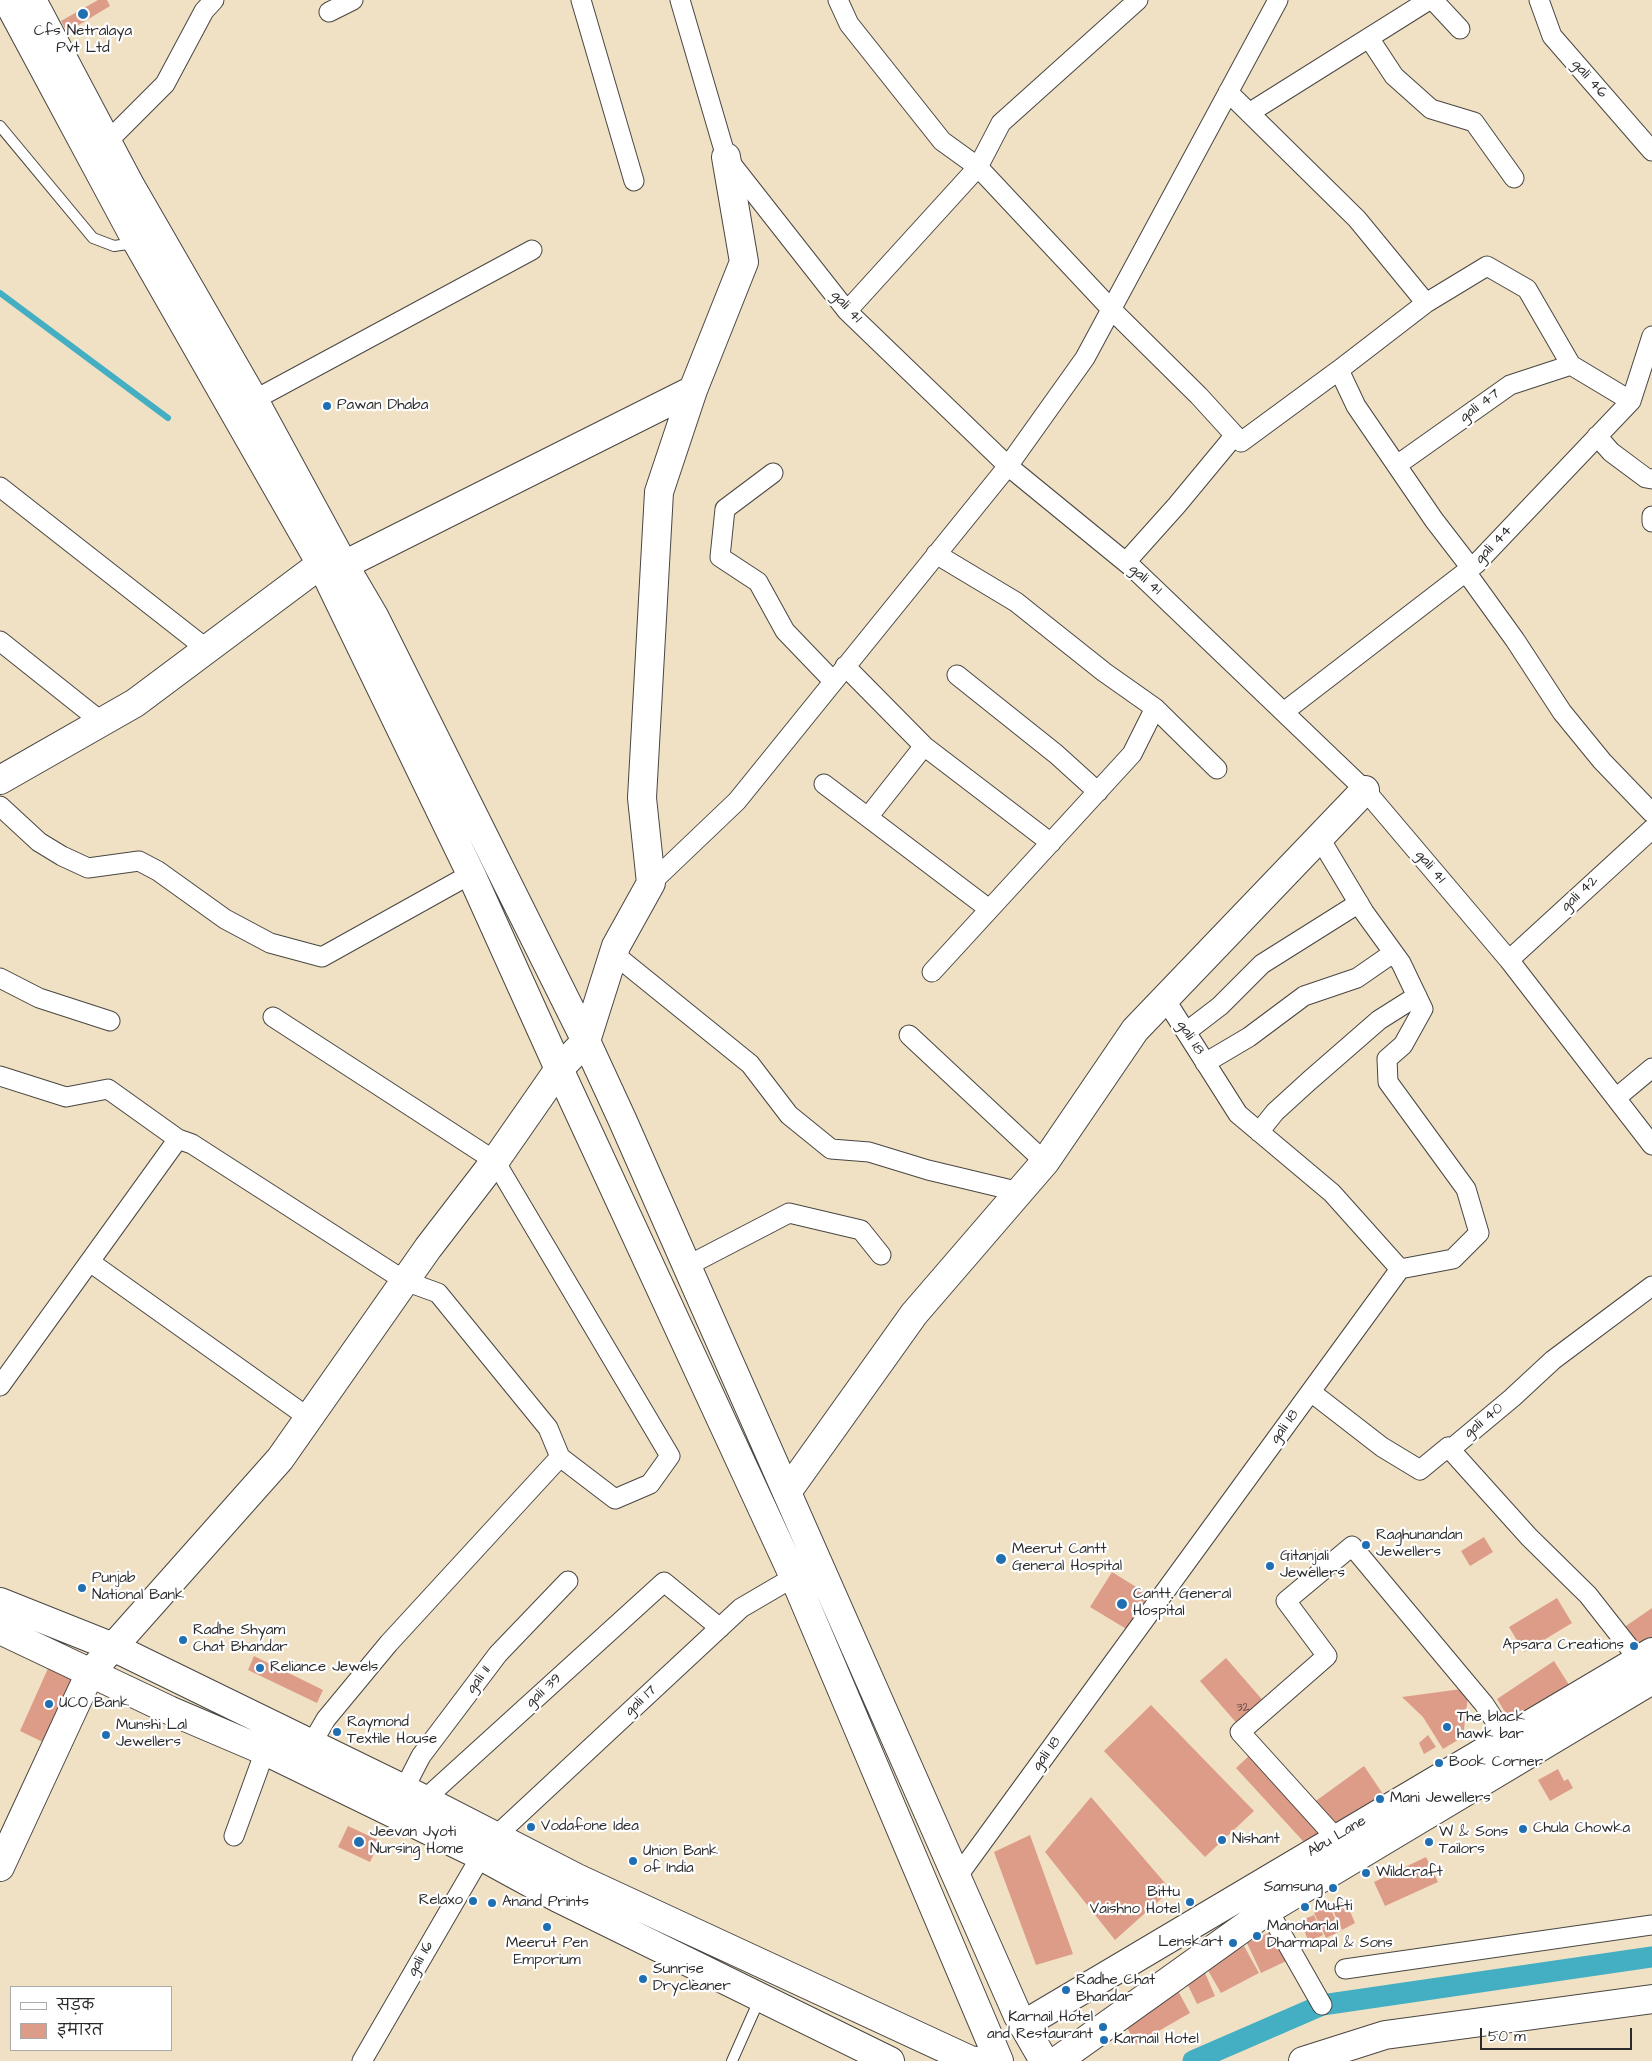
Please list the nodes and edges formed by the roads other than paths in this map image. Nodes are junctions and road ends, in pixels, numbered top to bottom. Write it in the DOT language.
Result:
graph roads {
  1 [pos="7,0"];
  2 [pos="32,0"];
  3 [pos="214,0"];
  4 [pos="353,0"];
  5 [pos="581,0"];
  6 [pos="680,0"];
  7 [pos="838,0"];
  8 [pos="1278,0"];
  9 [pos="1431,0"];
  10 [pos="1539,0"];
  11 [pos="1132,2"];
  12 [pos="329,12"];
  13 [pos="1460,29"];
  14 [pos="1369,38"];
  15 [pos="1228,92"];
  16 [pos="1249,113"];
  17 [pos="0,126"];
  18 [pos="107,142"];
  19 [pos="1652,151"];
  20 [pos="726,157"];
  21 [pos="978,167"];
  22 [pos="1514,178"];
  23 [pos="634,181"];
  24 [pos="147,237"];
  25 [pos="532,250"];
  26 [pos="1426,303"];
  27 [pos="1111,309"];
  28 [pos="847,311"];
  29 [pos="1652,336"];
  30 [pos="1571,365"];
  31 [pos="1339,370"];
  32 [pos="693,390"];
  33 [pos="254,400"];
  34 [pos="1631,401"];
  35 [pos="1235,435"];
  36 [pos="1597,436"];
  37 [pos="1397,465"];
  38 [pos="1008,466"];
  39 [pos="773,473"];
  40 [pos="1652,479"];
  41 [pos="0,487"];
  42 [pos="1652,516"];
  43 [pos="1652,522"];
  44 [pos="936,554"];
  45 [pos="1126,562"];
  46 [pos="333,565"];
  47 [pos="1468,570"];
  48 [pos="0,641"];
  49 [pos="208,650"];
  50 [pos="845,666"];
  51 [pos="957,675"];
  52 [pos="833,682"];
  53 [pos="1155,708"];
  54 [pos="1285,711"];
  55 [pos="102,723"];
  56 [pos="924,746"];
  57 [pos="1217,769"];
  58 [pos="0,780"];
  59 [pos="824,784"];
  60 [pos="1365,790"];
  61 [pos="1098,792"];
  62 [pos="0,806"];
  63 [pos="1652,813"];
  64 [pos="868,817"];
  65 [pos="1652,829"];
  66 [pos="1320,837"];
  67 [pos="1051,842"];
  68 [pos="471,874"];
  69 [pos="651,884"];
  70 [pos="1359,903"];
  71 [pos="989,909"];
  72 [pos="1394,953"];
  73 [pos="614,954"];
  74 [pos="1509,960"];
  75 [pos="932,972"];
  76 [pos="0,978"];
  77 [pos="1417,996"];
  78 [pos="1165,999"];
  79 [pos="273,1017"];
  80 [pos="110,1021"];
  81 [pos="1186,1032"];
  82 [pos="910,1035"];
  83 [pos="586,1041"];
  84 [pos="1205,1063"];
  85 [pos="1652,1068"];
  86 [pos="559,1069"];
  87 [pos="0,1076"];
  88 [pos="1616,1098"];
  89 [pos="1259,1132"];
  90 [pos="178,1139"];
  91 [pos="1652,1145"];
  92 [pos="495,1160"];
  93 [pos="1045,1162"];
  94 [pos="1020,1192"];
  95 [pos="881,1255"];
  96 [pos="90,1262"];
  97 [pos="687,1266"];
  98 [pos="1400,1269"];
  99 [pos="405,1281"];
  100 [pos="1652,1286"];
  101 [pos="0,1386"];
  102 [pos="1311,1392"];
  103 [pos="309,1418"];
  104 [pos="1448,1447"];
  105 [pos="560,1458"];
  106 [pos="787,1492"];
  107 [pos="794,1577"];
  108 [pos="568,1581"];
  109 [pos="0,1602"];
  110 [pos="720,1628"];
  111 [pos="0,1630"];
  112 [pos="113,1647"];
  113 [pos="1648,1664"];
  114 [pos="90,1673"];
  115 [pos="312,1743"];
  116 [pos="1513,1748"];
  117 [pos="265,1751"];
  118 [pos="414,1794"];
  119 [pos="234,1836"];
  120 [pos="1336,1838"];
  121 [pos="489,1846"];
  122 [pos="0,1867"];
  123 [pos="957,1877"];
  124 [pos="1268,1910"];
  125 [pos="1652,1925"];
  126 [pos="1345,1969"];
  127 [pos="760,1997"];
  128 [pos="1652,1999"];
  129 [pos="1322,2004"];
  130 [pos="1023,2025"];
  131 [pos="989,2059"];
  132 [pos="362,2061"];
  133 [pos="732,2061"];
  134 [pos="890,2061"];
  135 [pos="1044,2061"];
  136 [pos="1057,2061"];
  137 [pos="1303,2061"];
  1 -- 24 [label="main road"];
  2 -- 18 [label="main road"];
  3 -- 18 [label="street"];
  4 -- 12 [label="street"];
  5 -- 23 [label="street"];
  6 -- 20 [label="street, gali 41"];
  7 -- 21 [label="street"];
  8 -- 15 [label="street"];
  9 -- 13 [label="street"];
  9 -- 14 [label="street"];
  10 -- 19 [label="street, gali 46"];
  11 -- 21 [label="street"];
  14 -- 16 [label="street"];
  14 -- 22 [label="street"];
  15 -- 16 [label="street"];
  15 -- 27 [label="street"];
  16 -- 26 [label="street"];
  17 -- 24 [label="lane"];
  18 -- 24 [label="main road"];
  20 -- 28 [label="street, gali 41"];
  20 -- 32 [label="main road"];
  21 -- 27 [label="street"];
  21 -- 28 [label="street"];
  24 -- 33 [label="main road"];
  24 -- 46 [label="main road"];
  25 -- 33 [label="street"];
  26 -- 30 [label="street"];
  26 -- 31 [label="street"];
  27 -- 35 [label="street"];
  27 -- 38 [label="street"];
  28 -- 38 [label="street, gali 41"];
  29 -- 34 [label="street, gali 44"];
  30 -- 34 [label="street"];
  30 -- 37 [label="street, gali 47"];
  31 -- 35 [label="street"];
  31 -- 37 [label="street"];
  32 -- 46 [label="main road"];
  32 -- 69 [label="main road"];
  33 -- 46 [label="main road"];
  34 -- 36 [label="street, gali 44"];
  35 -- 45 [label="street"];
  36 -- 40 [label="street"];
  36 -- 47 [label="street, gali 44"];
  37 -- 47 [label="street"];
  38 -- 44 [label="street"];
  38 -- 45 [label="street, gali 41"];
  39 -- 52 [label="street"];
  41 -- 49 [label="street"];
  42 -- 43 [label="street"];
  44 -- 50 [label="street"];
  44 -- 53 [label="street"];
  45 -- 54 [label="street, gali 41"];
  46 -- 49 [label="main road"];
  46 -- 68 [label="main road"];
  46 -- 83 [label="main road"];
  47 -- 54 [label="street, gali 44"];
  47 -- 63 [label="street"];
  48 -- 55 [label="street"];
  49 -- 55 [label="main road"];
  50 -- 52 [label="street"];
  50 -- 56 [label="street"];
  51 -- 61 [label="street"];
  52 -- 69 [label="street"];
  53 -- 57 [label="street"];
  53 -- 61 [label="street"];
  54 -- 60 [label="street, gali 41"];
  55 -- 58 [label="main road"];
  56 -- 64 [label="street"];
  56 -- 67 [label="street"];
  59 -- 64 [label="street"];
  60 -- 66 [label="main road"];
  60 -- 74 [label="street, gali 41"];
  61 -- 67 [label="street"];
  62 -- 68 [label="street"];
  64 -- 71 [label="street"];
  65 -- 74 [label="street, gali 42"];
  66 -- 70 [label="street"];
  66 -- 78 [label="main road"];
  67 -- 71 [label="street"];
  68 -- 86 [label="main road"];
  69 -- 73 [label="main road"];
  70 -- 72 [label="street"];
  70 -- 81 [label="street"];
  71 -- 75 [label="street"];
  72 -- 77 [label="street"];
  72 -- 84 [label="street"];
  73 -- 83 [label="main road"];
  73 -- 94 [label="street"];
  74 -- 88 [label="street, gali 41"];
  76 -- 80 [label="street"];
  77 -- 89 [label="street"];
  77 -- 98 [label="street"];
  78 -- 81 [label="street, gali 18"];
  78 -- 93 [label="main road"];
  79 -- 92 [label="street"];
  81 -- 84 [label="street, gali 18"];
  82 -- 93 [label="street"];
  83 -- 86 [label="main road"];
  83 -- 97 [label="main road"];
  84 -- 89 [label="street, gali 18"];
  85 -- 88 [label="street"];
  86 -- 92 [label="main road"];
  86 -- 107 [label="main road"];
  87 -- 90 [label="street"];
  88 -- 91 [label="street, gali 41"];
  89 -- 98 [label="street, gali 18"];
  90 -- 96 [label="street"];
  90 -- 99 [label="street"];
  92 -- 99 [label="main road"];
  92 -- 105 [label="street"];
  93 -- 94 [label="main road"];
  94 -- 106 [label="main road"];
  95 -- 97 [label="street"];
  96 -- 101 [label="street"];
  96 -- 103 [label="street"];
  97 -- 106 [label="main road"];
  98 -- 102 [label="street, gali 18"];
  99 -- 103 [label="main road"];
  99 -- 105 [label="street"];
  100 -- 104 [label="street, gali 40"];
  102 -- 104 [label="street, gali 40"];
  102 -- 123 [label="street, gali 18"];
  103 -- 112 [label="main road"];
  104 -- 113 [label="street"];
  105 -- 115 [label="street"];
  106 -- 123 [label="main road"];
  107 -- 110 [label="street, gali 17"];
  107 -- 131 [label="main road"];
  108 -- 118 [label="street, gali 11"];
  109 -- 112 [label="main road"];
  110 -- 118 [label="street, gali 39"];
  110 -- 121 [label="street, gali 17"];
  111 -- 114 [label="main road"];
  112 -- 114 [label="main road"];
  112 -- 115 [label="main road"];
  113 -- 116 [label="main road, Abu Lane"];
  114 -- 117 [label="main road"];
  114 -- 122 [label="main road"];
  115 -- 118 [label="main road"];
  116 -- 120 [label="main road, Abu Lane"];
  116 -- 120 [label="street"];
  116 -- 124 [label="main road, Abu Lane"];
  117 -- 119 [label="street"];
  117 -- 121 [label="main road"];
  118 -- 121 [label="main road"];
  120 -- 130 [label="main road, Abu Lane"];
  121 -- 127 [label="main road"];
  121 -- 131 [label="main road"];
  121 -- 132 [label="street, gali 16"];
  123 -- 130 [label="main road"];
  124 -- 129 [label="street"];
  124 -- 136 [label="main road, Abu Lane"];
  125 -- 126 [label="street"];
  127 -- 133 [label="lane"];
  127 -- 134 [label="main road"];
  128 -- 137 [label="main road"];
  130 -- 131 [label="main road, Abu Lane"];
  130 -- 135 [label="main road"];
}
